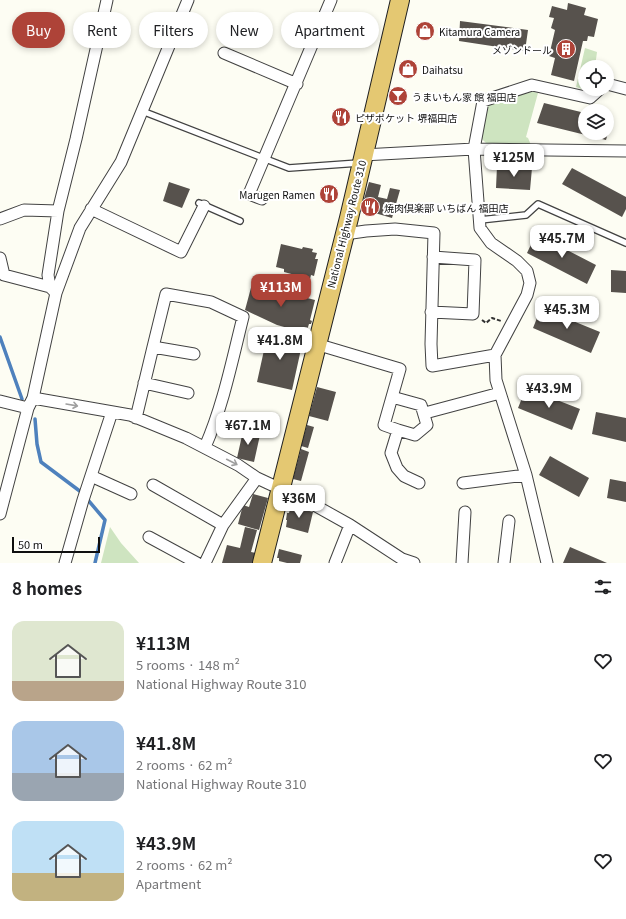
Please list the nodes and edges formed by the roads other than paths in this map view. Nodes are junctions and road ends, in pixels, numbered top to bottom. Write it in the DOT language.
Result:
graph roads {
  1 [pos="107,0"];
  2 [pos="188,0"];
  3 [pos="331,0"];
  4 [pos="400,0"];
  5 [pos="224,53"];
  6 [pos="297,84"];
  7 [pos="614,86"];
  8 [pos="626,89"];
  9 [pos="578,95"];
  10 [pos="581,96"];
  11 [pos="592,96"];
  12 [pos="142,111"];
  13 [pos="474,150"];
  14 [pos="626,151"];
  15 [pos="362,159"];
  16 [pos="265,160"];
  17 [pos="262,199"];
  18 [pos="201,205"];
  19 [pos="91,209"];
  20 [pos="58,211"];
  21 [pos="0,219"];
  22 [pos="480,220"];
  23 [pos="240,221"];
  24 [pos="345,234"];
  25 [pos="626,243"];
  26 [pos="433,257"];
  27 [pos="0,258"];
  28 [pos="53,290"];
  29 [pos="432,312"];
  30 [pos="316,344"];
  31 [pos="152,347"];
  32 [pos="194,354"];
  33 [pos="495,355"];
  34 [pos="144,383"];
  35 [pos="188,393"];
  36 [pos="500,393"];
  37 [pos="392,397"];
  38 [pos="0,401"];
  39 [pos="30,403"];
  40 [pos="112,412"];
  41 [pos="425,413"];
  42 [pos="136,418"];
  43 [pos="398,430"];
  44 [pos="205,447"];
  45 [pos="526,475"];
  46 [pos="90,476"];
  47 [pos="257,478"];
  48 [pos="419,482"];
  49 [pos="463,484"];
  50 [pos="153,485"];
  51 [pos="281,487"];
  52 [pos="131,494"];
  53 [pos="465,512"];
  54 [pos="0,514"];
  55 [pos="509,521"];
  56 [pos="223,525"];
  57 [pos="350,525"];
  58 [pos="149,537"];
  59 [pos="65,563"];
  60 [pos="197,563"];
  61 [pos="205,563"];
  62 [pos="262,563"];
  63 [pos="335,563"];
  64 [pos="414,563"];
  65 [pos="462,563"];
  66 [pos="504,563"];
  67 [pos="547,563"];
  1 -- 20 [label="street"];
  2 -- 12 [label="street"];
  3 -- 6 [label="street"];
  4 -- 15 [label="highway, National Highway Route 310"];
  5 -- 6 [label="street"];
  6 -- 16 [label="street"];
  7 -- 8 [label="street"];
  9 -- 13 [label="street"];
  10 -- 11 [label="street"];
  12 -- 16 [label="lane"];
  12 -- 19 [label="street"];
  13 -- 14 [label="street"];
  13 -- 15 [label="street"];
  13 -- 22 [label="street"];
  15 -- 16 [label="lane"];
  15 -- 24 [label="highway, National Highway Route 310"];
  16 -- 17 [label="street"];
  18 -- 19 [label="street"];
  18 -- 23 [label="lane"];
  19 -- 28 [label="street"];
  20 -- 21 [label="street"];
  20 -- 28 [label="street"];
  22 -- 25 [label="lane"];
  22 -- 33 [label="street"];
  24 -- 26 [label="street"];
  24 -- 30 [label="highway, National Highway Route 310"];
  26 -- 29 [label="street"];
  26 -- 29 [label="street"];
  27 -- 28 [label="street"];
  28 -- 39 [label="street"];
  29 -- 33 [label="street"];
  30 -- 37 [label="street"];
  30 -- 51 [label="highway, National Highway Route 310"];
  31 -- 32 [label="street"];
  31 -- 34 [label="street"];
  31 -- 44 [label="street"];
  33 -- 36 [label="street"];
  34 -- 35 [label="street"];
  34 -- 42 [label="street"];
  36 -- 41 [label="street"];
  36 -- 45 [label="street"];
  37 -- 41 [label="street"];
  37 -- 43 [label="street"];
  38 -- 39 [label="street"];
  39 -- 40 [label="street, one-way"];
  39 -- 54 [label="street"];
  40 -- 42 [label="street"];
  40 -- 46 [label="street"];
  41 -- 43 [label="street"];
  42 -- 44 [label="street"];
  43 -- 48 [label="street"];
  44 -- 47 [label="street, one-way"];
  45 -- 49 [label="street"];
  45 -- 67 [label="street"];
  46 -- 52 [label="street"];
  46 -- 59 [label="street"];
  47 -- 51 [label="street"];
  47 -- 56 [label="street"];
  50 -- 56 [label="street"];
  51 -- 57 [label="street"];
  51 -- 62 [label="highway, National Highway Route 310"];
  53 -- 65 [label="street"];
  55 -- 66 [label="street"];
  56 -- 61 [label="street"];
  57 -- 63 [label="street"];
  57 -- 64 [label="street"];
  58 -- 60 [label="street"];
}
